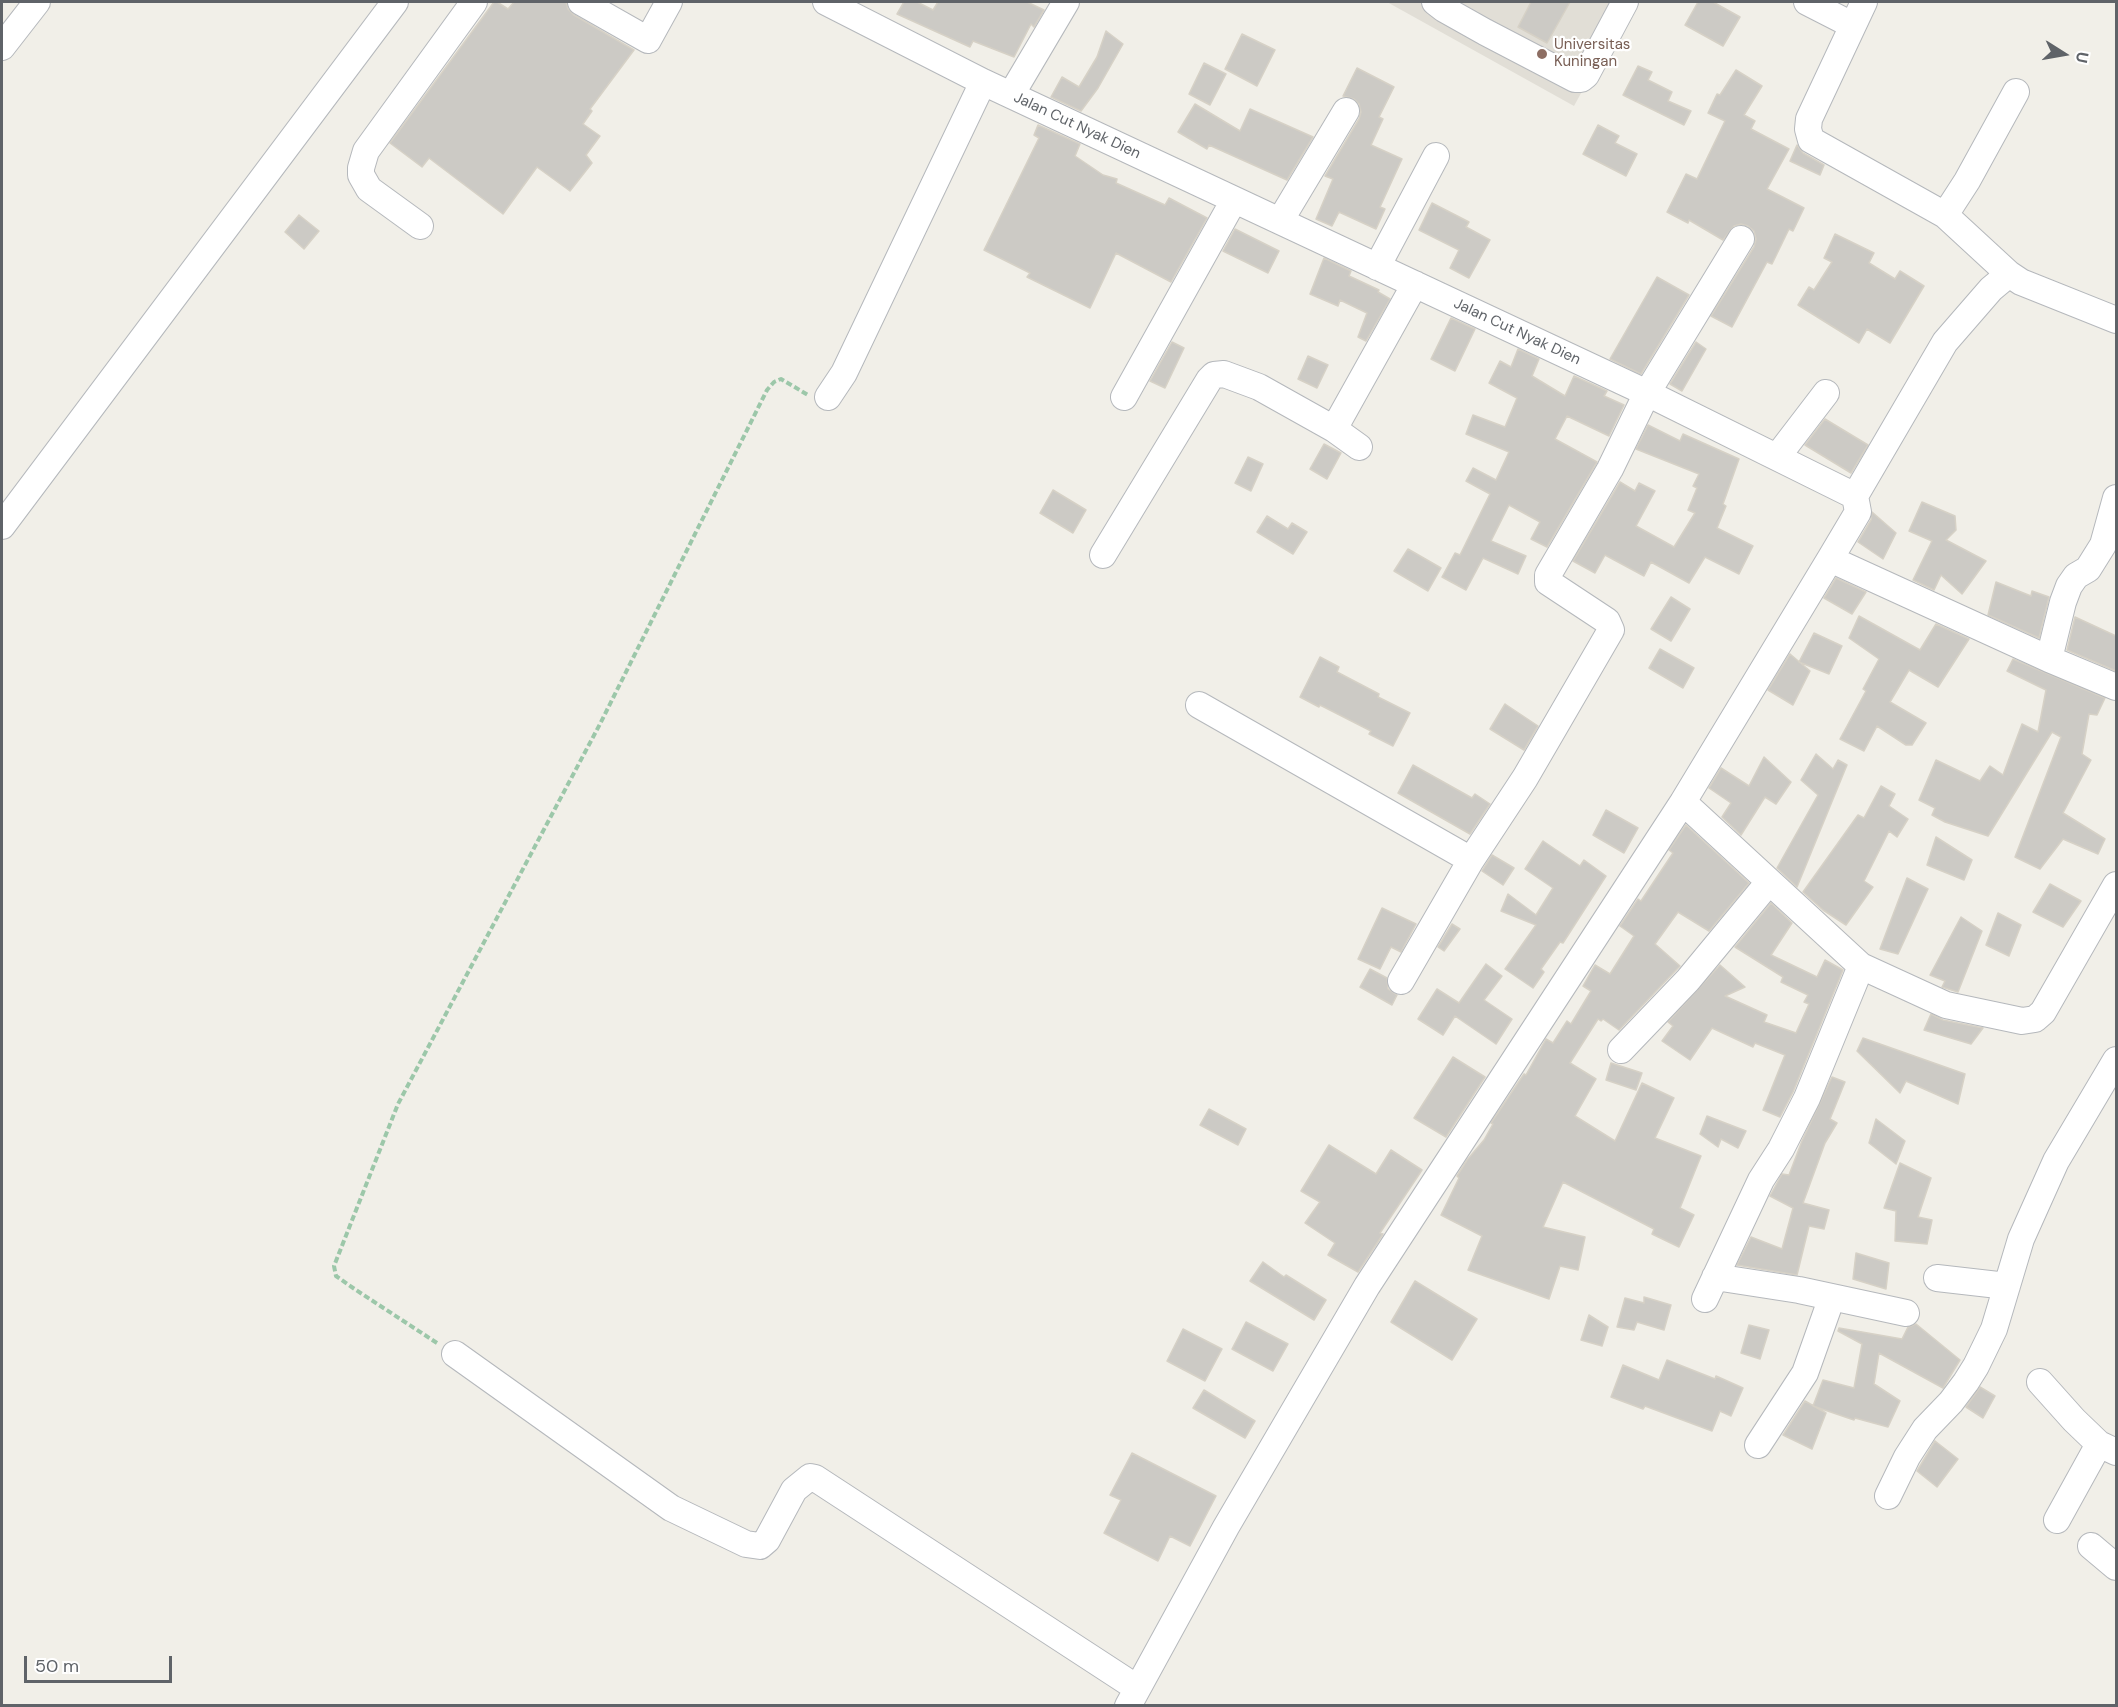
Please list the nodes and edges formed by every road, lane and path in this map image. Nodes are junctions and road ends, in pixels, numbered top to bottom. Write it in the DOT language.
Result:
graph roads {
  1 [pos="37,2"];
  2 [pos="395,2"];
  3 [pos="474,2"];
  4 [pos="580,2"];
  5 [pos="669,2"];
  6 [pos="826,2"];
  7 [pos="1066,2"];
  8 [pos="1436,2"];
  9 [pos="1625,2"];
  10 [pos="1807,2"];
  11 [pos="1864,2"];
  12 [pos="1851,25"];
  13 [pos="2,48"];
  14 [pos="983,82"];
  15 [pos="2016,92"];
  16 [pos="1011,95"];
  17 [pos="1346,111"];
  18 [pos="1436,156"];
  19 [pos="1234,200"];
  20 [pos="1945,215"];
  21 [pos="1280,221"];
  22 [pos="420,226"];
  23 [pos="1741,238"];
  24 [pos="1377,267"];
  25 [pos="2009,274"];
  26 [pos="1415,284"];
  27 [pos="2116,320"];
  28 [pos="1647,393"];
  29 [pos="1826,393"];
  30 [pos="828,397"];
  31 [pos="1124,397"];
  32 [pos="1334,429"];
  33 [pos="1359,447"];
  34 [pos="1777,458"];
  35 [pos="1855,496"];
  36 [pos="2116,498"];
  37 [pos="2,526"];
  38 [pos="1102,555"];
  39 [pos="1830,559"];
  40 [pos="2049,659"];
  41 [pos="2116,687"];
  42 [pos="1199,705"];
  43 [pos="1683,802"];
  44 [pos="1471,860"];
  45 [pos="1769,882"];
  46 [pos="2116,885"];
  47 [pos="1861,966"];
  48 [pos="1401,981"];
  49 [pos="1621,1050"];
  50 [pos="2116,1060"];
  51 [pos="1937,1278"];
  52 [pos="2007,1286"];
  53 [pos="1832,1297"];
  54 [pos="1906,1313"];
  55 [pos="455,1354"];
  56 [pos="2040,1382"];
  57 [pos="1758,1445"];
  58 [pos="2108,1448"];
  59 [pos="1888,1496"];
  60 [pos="2057,1520"];
  61 [pos="2091,1545"];
  62 [pos="2116,1567"];
  63 [pos="1132,1696"];
  1 -- 13 [label="street"];
  2 -- 37 [label="street"];
  3 -- 22 [label="street"];
  4 -- 5 [label="street"];
  6 -- 14 [label="street, Jalan Cut Nyak Dien"];
  7 -- 16 [label="street"];
  8 -- 9 [label="street"];
  10 -- 12 [label="street"];
  11 -- 12 [label="street"];
  12 -- 20 [label="street"];
  14 -- 16 [label="street, Jalan Cut Nyak Dien"];
  14 -- 30 [label="street"];
  15 -- 20 [label="street"];
  16 -- 19 [label="street, Jalan Cut Nyak Dien"];
  17 -- 21 [label="street"];
  18 -- 24 [label="street"];
  19 -- 21 [label="street, Jalan Cut Nyak Dien"];
  19 -- 31 [label="street"];
  20 -- 25 [label="street"];
  21 -- 24 [label="street, Jalan Cut Nyak Dien"];
  23 -- 28 [label="street"];
  24 -- 26 [label="street, Jalan Cut Nyak Dien"];
  25 -- 27 [label="street"];
  25 -- 35 [label="street"];
  26 -- 28 [label="street, Jalan Cut Nyak Dien"];
  26 -- 32 [label="street"];
  28 -- 34 [label="street, Jalan Cut Nyak Dien"];
  28 -- 44 [label="street"];
  29 -- 34 [label="street"];
  30 -- 55 [label="path"];
  32 -- 33 [label="street"];
  32 -- 38 [label="street"];
  34 -- 35 [label="street, Jalan Cut Nyak Dien"];
  35 -- 39 [label="street"];
  36 -- 40 [label="street"];
  39 -- 40 [label="street"];
  39 -- 43 [label="street"];
  40 -- 41 [label="street"];
  42 -- 44 [label="street"];
  43 -- 45 [label="street"];
  43 -- 63 [label="street"];
  44 -- 48 [label="street"];
  45 -- 47 [label="street"];
  45 -- 49 [label="street"];
  46 -- 47 [label="street"];
  47 -- 53 [label="street"];
  50 -- 52 [label="street"];
  51 -- 52 [label="street"];
  52 -- 59 [label="street"];
  53 -- 54 [label="street"];
  53 -- 57 [label="street"];
  55 -- 63 [label="street"];
  56 -- 58 [label="street"];
  58 -- 60 [label="street"];
  61 -- 62 [label="street"];
}
